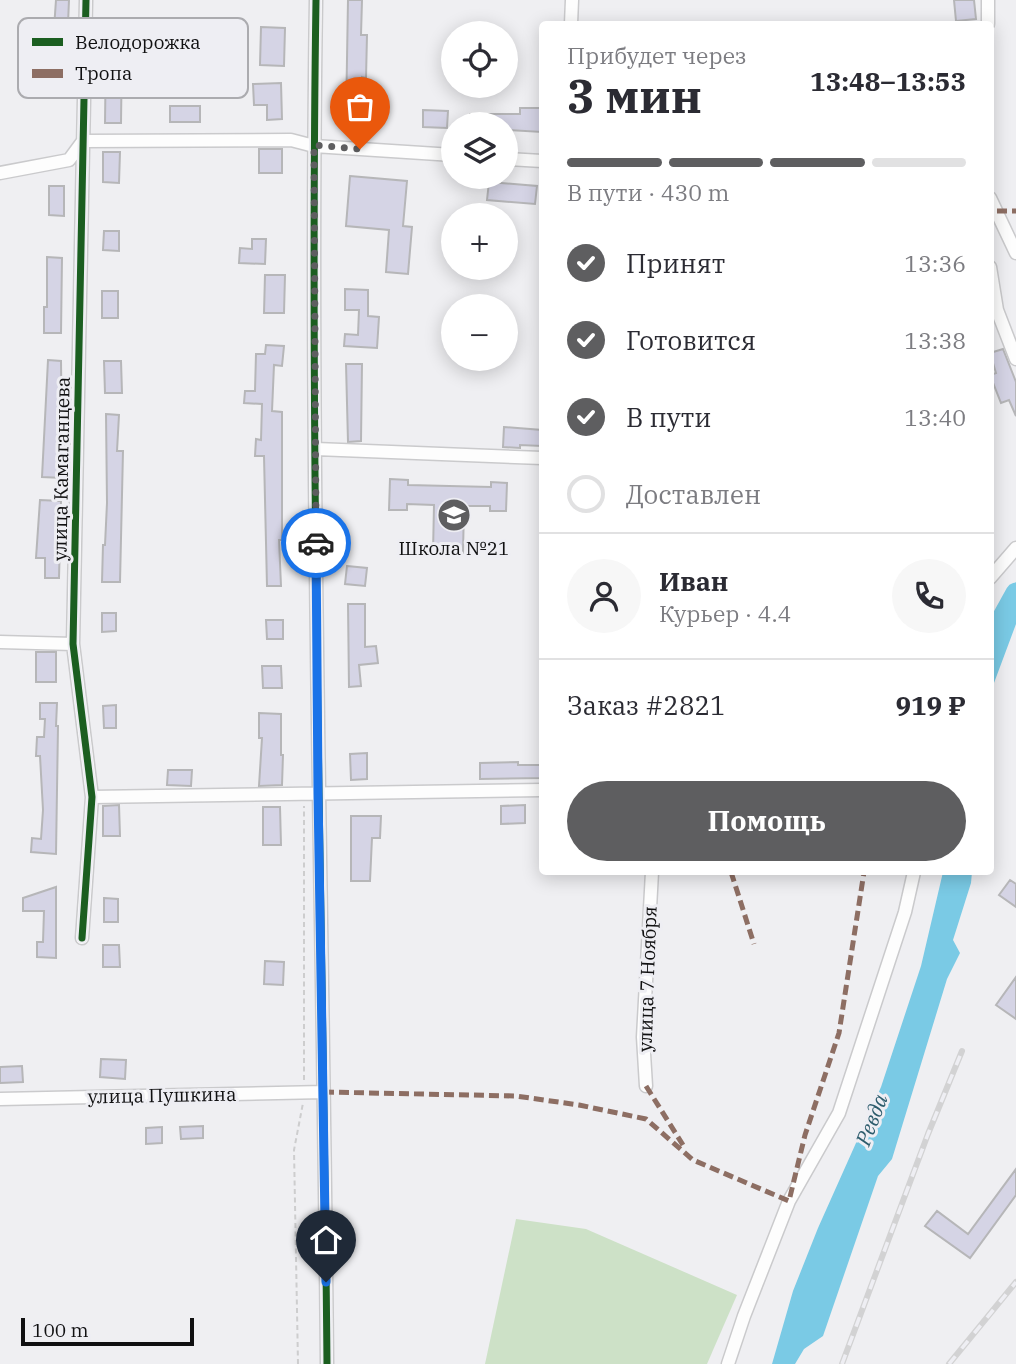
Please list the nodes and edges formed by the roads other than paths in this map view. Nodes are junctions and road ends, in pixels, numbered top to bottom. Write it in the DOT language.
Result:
graph roads {
  1 [pos="86,0"];
  2 [pos="316,0"];
  3 [pos="572,0"];
  4 [pos="988,0"];
  5 [pos="86,18"];
  6 [pos="571,21"];
  7 [pos="988,21"];
  8 [pos="84,98"];
  9 [pos="83,141"];
  10 [pos="314,145"];
  11 [pos="441,154"];
  12 [pos="518,160"];
  13 [pos="539,161"];
  14 [pos="0,173"];
  15 [pos="994,206"];
  16 [pos="1016,253"];
  17 [pos="994,292"];
  18 [pos="1016,359"];
  19 [pos="316,449"];
  20 [pos="539,458"];
  21 [pos="1016,548"];
  22 [pos="994,573"];
  23 [pos="0,642"];
  24 [pos="73,644"];
  25 [pos="539,790"];
  26 [pos="318,793"];
  27 [pos="92,797"];
  28 [pos="652,875"];
  29 [pos="914,875"];
  30 [pos="82,938"];
  31 [pos="646,1086"];
  32 [pos="324,1091"];
  33 [pos="0,1099"];
  34 [pos="327,1364"];
  35 [pos="728,1364"];
  1 -- 5 [label="street, улица Камаганцева"];
  2 -- 10 [label="street"];
  3 -- 6 [label="street"];
  4 -- 7 [label="street"];
  8 -- 9 [label="street, улица Камаганцева"];
  9 -- 10 [label="street"];
  9 -- 14 [label="street"];
  9 -- 24 [label="street, улица Камаганцева"];
  10 -- 11 [label="street"];
  10 -- 19 [label="street"];
  12 -- 13 [label="street"];
  15 -- 16 [label="street"];
  17 -- 18 [label="street"];
  19 -- 20 [label="street"];
  19 -- 26 [label="street"];
  21 -- 22 [label="street"];
  23 -- 24 [label="street"];
  24 -- 27 [label="street, улица Камаганцева"];
  25 -- 26 [label="street"];
  26 -- 27 [label="street"];
  26 -- 32 [label="street"];
  27 -- 30 [label="street, улица Камаганцева"];
  28 -- 31 [label="street, улица 7 Ноября"];
  29 -- 35 [label="street"];
  32 -- 33 [label="street, улица Пушкина"];
  32 -- 34 [label="street"];
}
